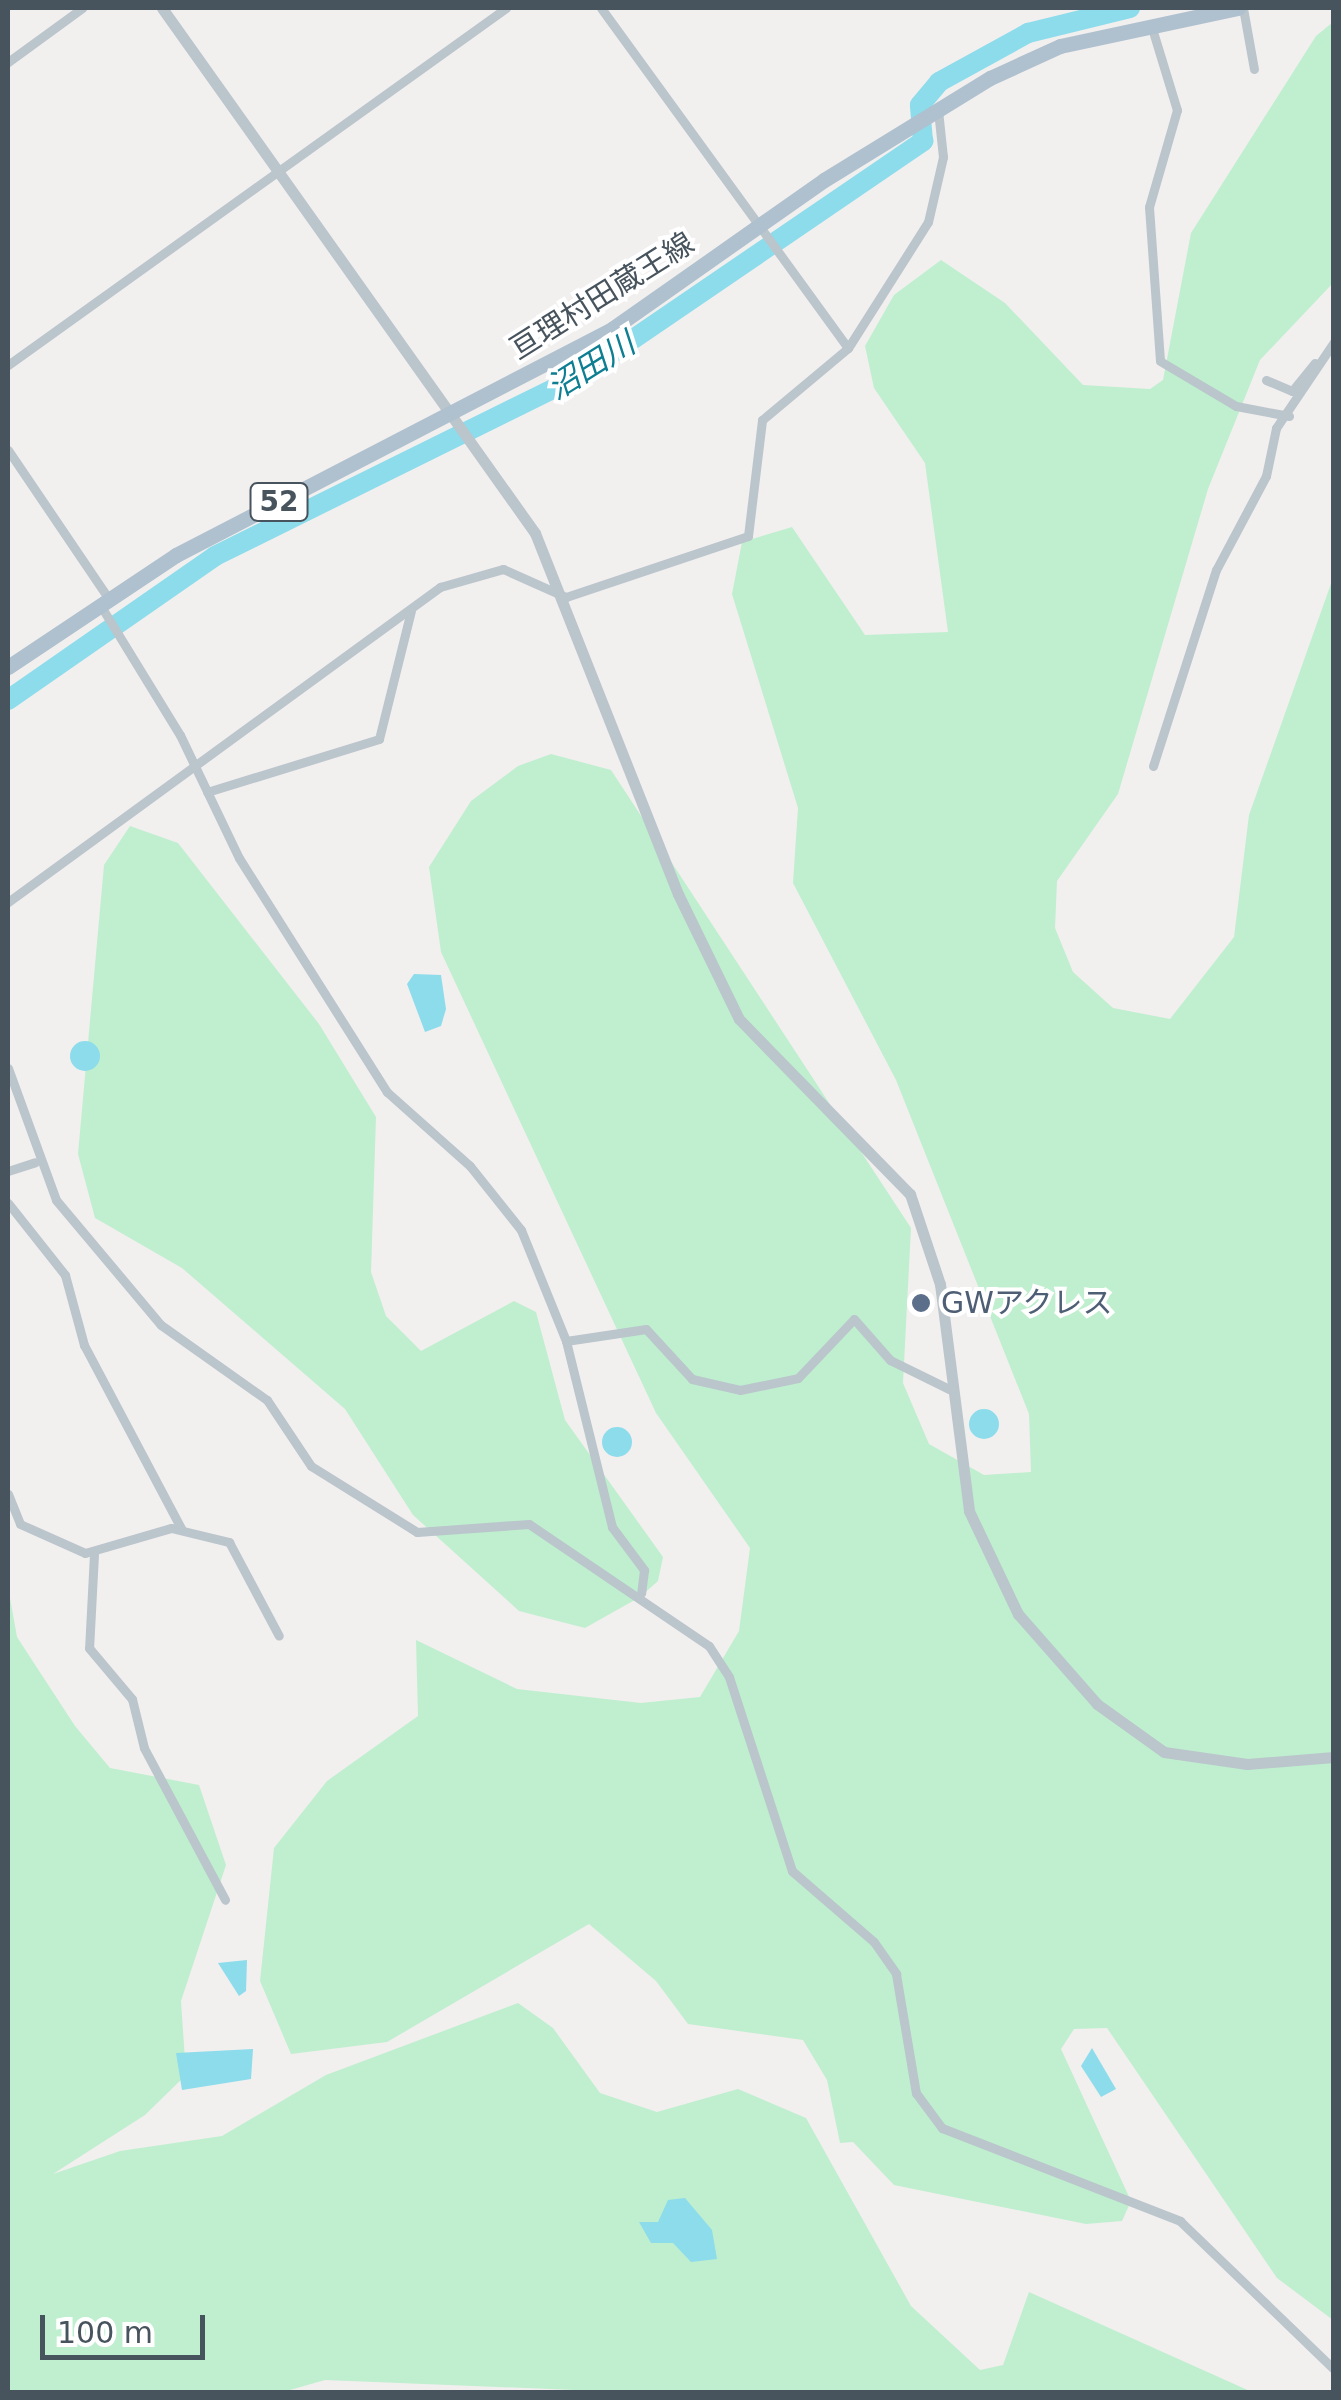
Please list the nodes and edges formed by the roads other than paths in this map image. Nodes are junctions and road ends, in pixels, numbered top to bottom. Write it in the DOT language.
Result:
graph roads {
  1 [pos="82,8"];
  2 [pos="162,8"];
  3 [pos="506,8"];
  4 [pos="601,8"];
  5 [pos="1241,8"];
  6 [pos="1151,25"];
  7 [pos="8,62"];
  8 [pos="1254,69"];
  9 [pos="934,113"];
  10 [pos="281,170"];
  11 [pos="754,228"];
  12 [pos="1334,342"];
  13 [pos="848,348"];
  14 [pos="1318,360"];
  15 [pos="8,364"];
  16 [pos="1266,380"];
  17 [pos="454,415"];
  18 [pos="1289,416"];
  19 [pos="8,450"];
  20 [pos="566,597"];
  21 [pos="103,599"];
  22 [pos="412,609"];
  23 [pos="8,667"];
  24 [pos="195,766"];
  25 [pos="1153,766"];
  26 [pos="207,792"];
  27 [pos="8,902"];
  28 [pos="8,1068"];
  29 [pos="35,1162"];
  30 [pos="8,1171"];
  31 [pos="8,1203"];
  32 [pos="566,1341"];
  33 [pos="949,1389"];
  34 [pos="8,1494"];
  35 [pos="181,1528"];
  36 [pos="94,1554"];
  37 [pos="641,1593"];
  38 [pos="279,1636"];
  39 [pos="1334,1756"];
  40 [pos="225,1900"];
  41 [pos="1334,2370"];
  1 -- 7 [label="street"];
  2 -- 10 [label="street"];
  3 -- 10 [label="street"];
  4 -- 11 [label="street"];
  5 -- 6 [label="main road, 亘理村田蔵王線 / 52"];
  5 -- 8 [label="street"];
  6 -- 9 [label="main road, 亘理村田蔵王線 / 52"];
  6 -- 18 [label="street"];
  9 -- 11 [label="main road, 亘理村田蔵王線 / 52"];
  9 -- 13 [label="street"];
  10 -- 15 [label="street"];
  10 -- 17 [label="street"];
  11 -- 13 [label="street"];
  11 -- 17 [label="main road, 亘理村田蔵王線 / 52"];
  12 -- 14 [label="street"];
  13 -- 20 [label="street"];
  14 -- 16 [label="street"];
  14 -- 18 [label="street"];
  17 -- 20 [label="street"];
  17 -- 21 [label="main road, 亘理村田蔵王線 / 52"];
  18 -- 25 [label="street"];
  19 -- 21 [label="street"];
  20 -- 22 [label="street"];
  20 -- 33 [label="street"];
  21 -- 23 [label="main road, 亘理村田蔵王線 / 52"];
  21 -- 24 [label="street"];
  22 -- 24 [label="street"];
  22 -- 26 [label="street"];
  24 -- 26 [label="street"];
  24 -- 27 [label="street"];
  26 -- 32 [label="street"];
  28 -- 29 [label="street"];
  29 -- 30 [label="street"];
  29 -- 37 [label="street"];
  31 -- 35 [label="street"];
  32 -- 33 [label="street"];
  32 -- 37 [label="street"];
  33 -- 39 [label="street"];
  34 -- 36 [label="street"];
  35 -- 36 [label="street"];
  35 -- 38 [label="street"];
  36 -- 40 [label="street"];
  37 -- 41 [label="street"];
}
